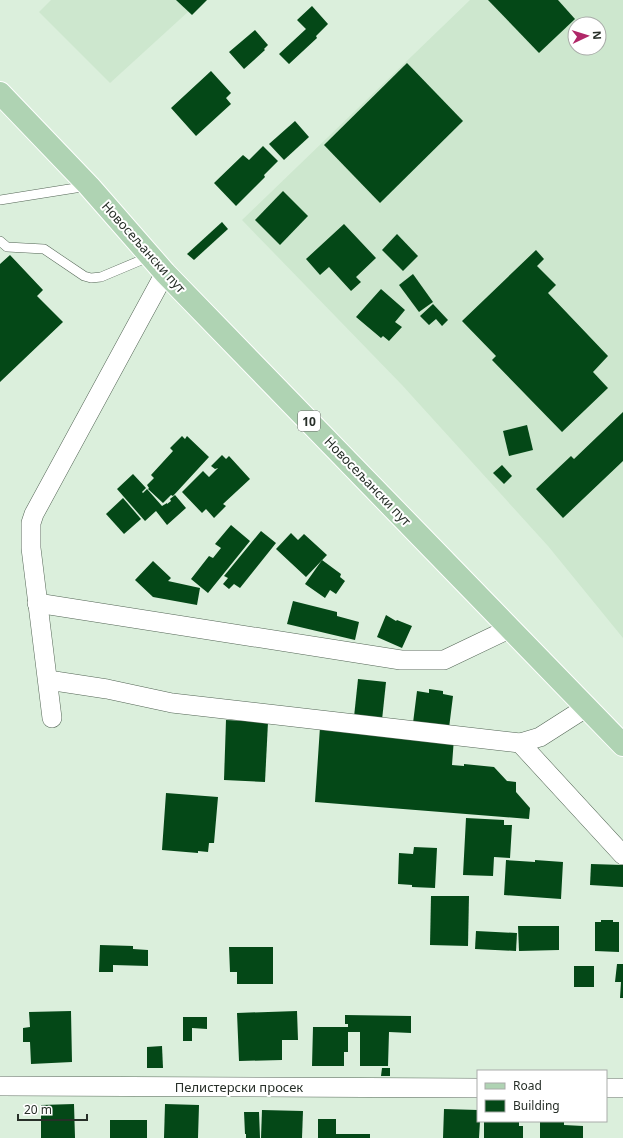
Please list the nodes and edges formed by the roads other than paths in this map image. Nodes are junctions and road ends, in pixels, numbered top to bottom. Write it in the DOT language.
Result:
graph roads {
  1 [pos="0,93"];
  2 [pos="89,186"];
  3 [pos="0,200"];
  4 [pos="0,241"];
  5 [pos="150,256"];
  6 [pos="165,273"];
  7 [pos="37,603"];
  8 [pos="511,628"];
  9 [pos="48,680"];
  10 [pos="587,707"];
  11 [pos="52,718"];
  12 [pos="520,743"];
  13 [pos="623,745"];
  14 [pos="623,855"];
  15 [pos="0,1086"];
  16 [pos="477,1088"];
  17 [pos="607,1088"];
  18 [pos="623,1088"];
  1 -- 2 [label="main road, Новосељански пут / 10"];
  2 -- 3 [label="lane"];
  2 -- 5 [label="main road, Новосељански пут / 10"];
  4 -- 5 [label="lane"];
  5 -- 6 [label="main road, Новосељански пут / 10"];
  6 -- 7 [label="street"];
  6 -- 8 [label="main road, Новосељански пут / 10"];
  7 -- 8 [label="street"];
  7 -- 9 [label="street"];
  8 -- 10 [label="main road, Новосељански пут / 10"];
  9 -- 11 [label="street"];
  9 -- 12 [label="street"];
  10 -- 12 [label="street"];
  10 -- 13 [label="main road, Новосељански пут / 10"];
  12 -- 14 [label="street"];
  15 -- 16 [label="street, Пелистерски просек"];
  17 -- 18 [label="street"];
}
